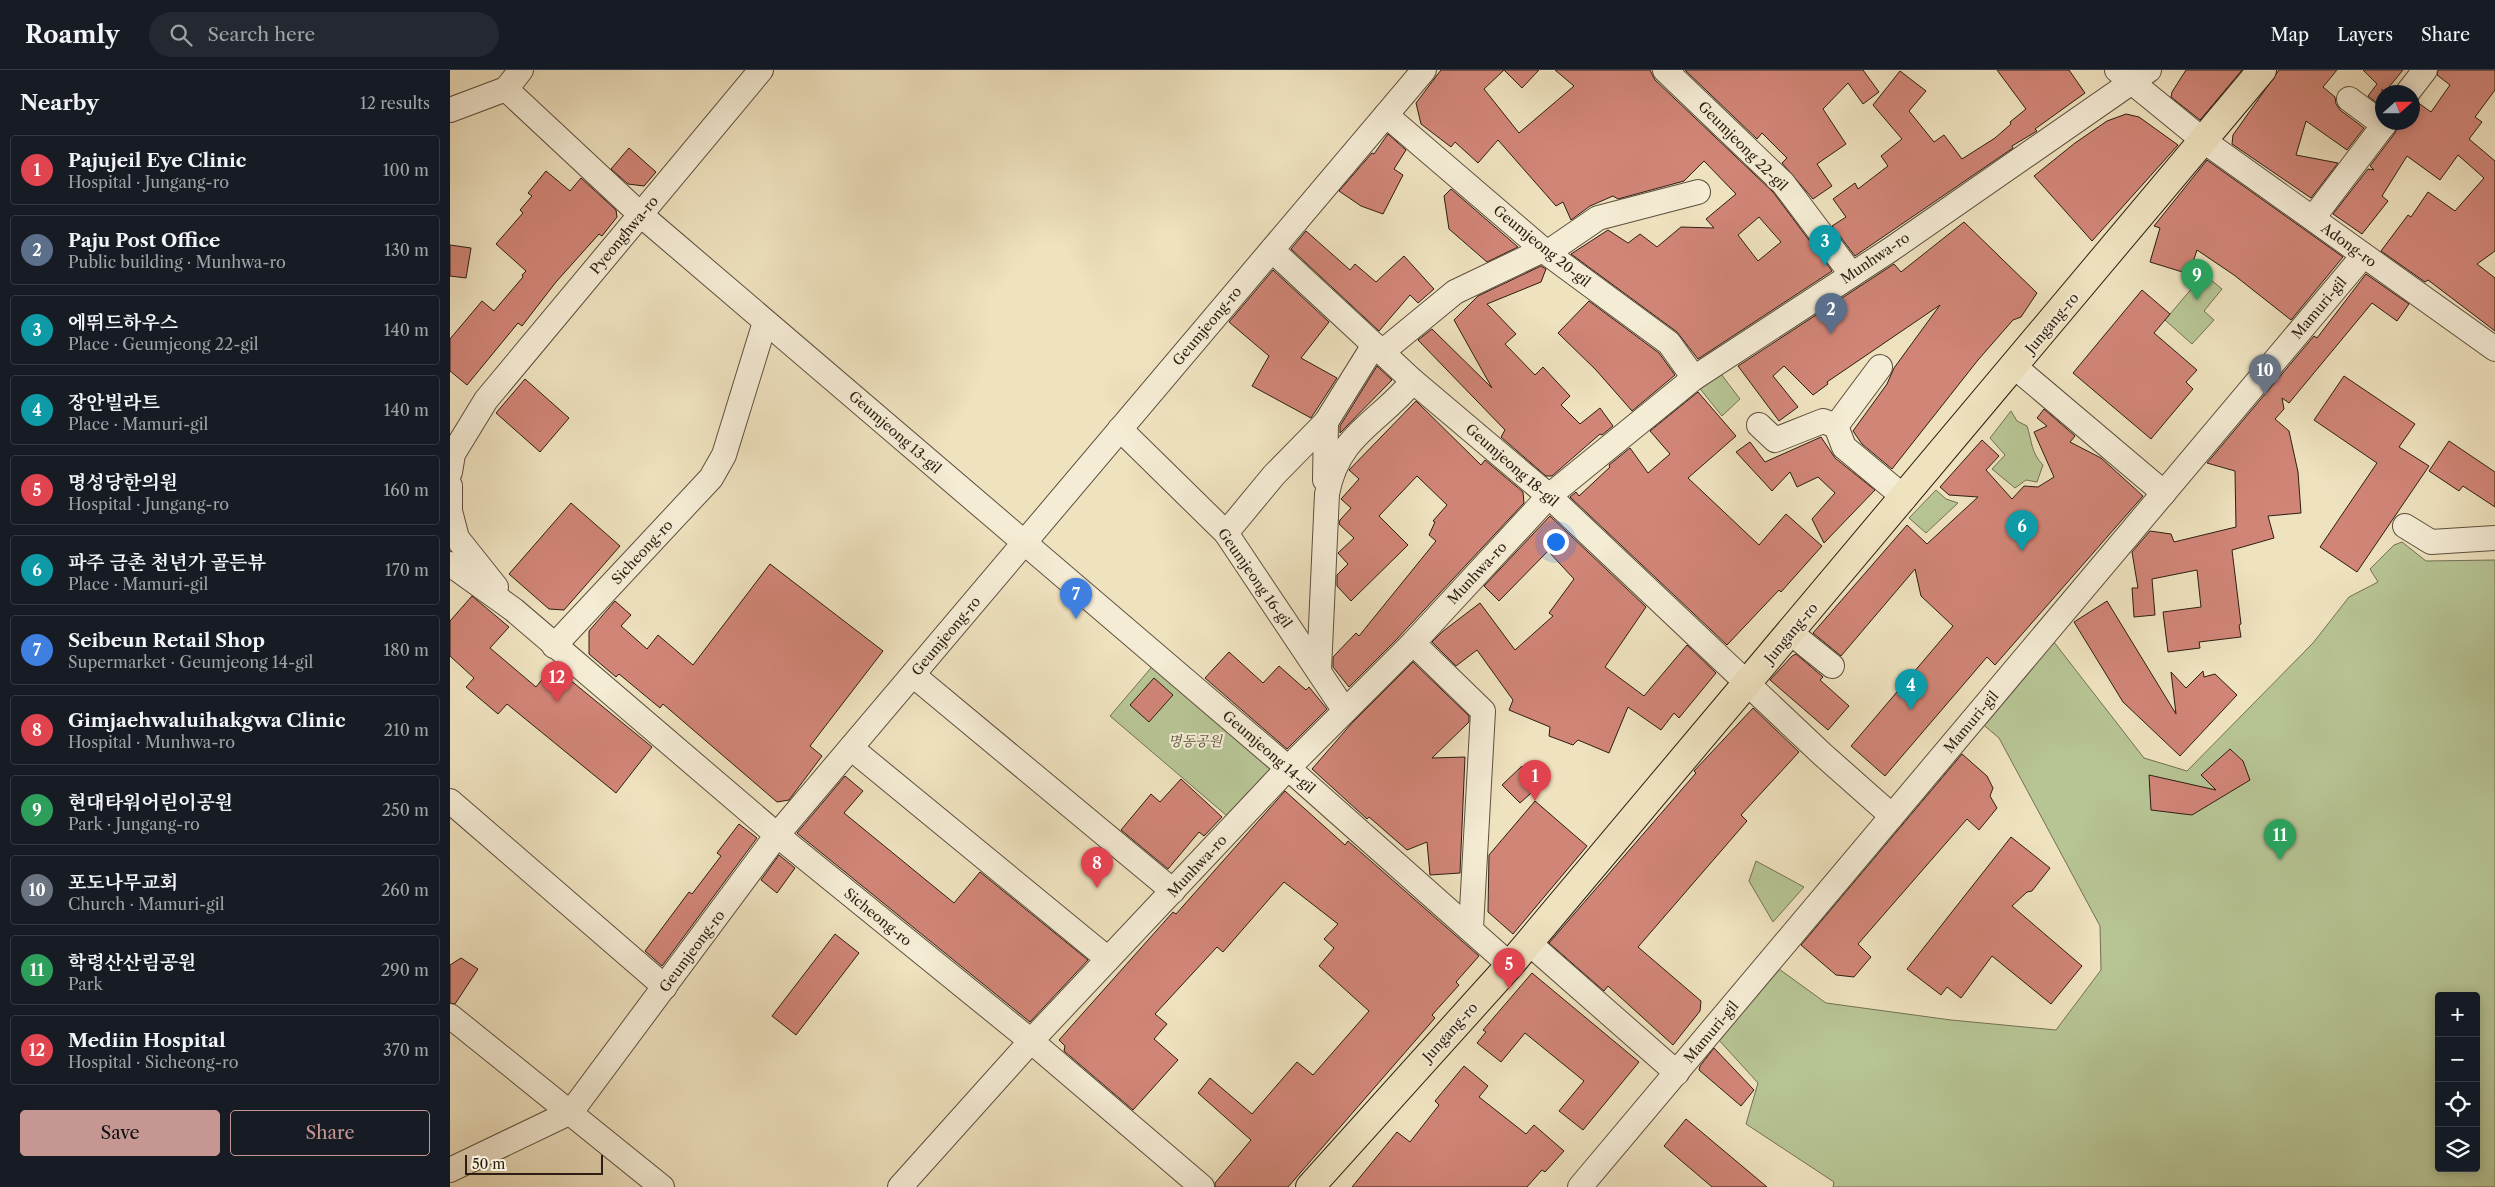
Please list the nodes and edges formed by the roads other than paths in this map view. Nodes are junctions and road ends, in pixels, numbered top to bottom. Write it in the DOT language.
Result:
graph roads {
  1 [pos="521,70"];
  2 [pos="761,70"];
  3 [pos="1424,70"];
  4 [pos="1665,70"];
  5 [pos="2262,70"];
  6 [pos="2425,70"];
  7 [pos="2132,74"];
  8 [pos="2413,85"];
  9 [pos="506,89"];
  10 [pos="2349,98"];
  11 [pos="450,110"];
  12 [pos="1386,115"];
  13 [pos="2375,117"];
  14 [pos="2379,130"];
  15 [pos="2204,141"];
  16 [pos="1698,192"];
  17 [pos="641,215"];
  18 [pos="2313,218"];
  19 [pos="1272,250"];
  20 [pos="1545,251"];
  21 [pos="2363,256"];
  22 [pos="1852,275"];
  23 [pos="765,322"];
  24 [pos="2493,343"];
  25 [pos="1378,348"];
  26 [pos="1880,367"];
  27 [pos="2015,367"];
  28 [pos="1694,378"];
  29 [pos="1413,382"];
  30 [pos="486,400"];
  31 [pos="1326,422"];
  32 [pos="1759,425"];
  33 [pos="450,426"];
  34 [pos="1836,426"];
  35 [pos="1120,429"];
  36 [pos="450,472"];
  37 [pos="450,486"];
  38 [pos="2164,492"];
  39 [pos="1327,494"];
  40 [pos="1549,496"];
  41 [pos="1905,498"];
  42 [pos="450,510"];
  43 [pos="2405,526"];
  44 [pos="1226,533"];
  45 [pos="2495,538"];
  46 [pos="1024,543"];
  47 [pos="450,564"];
  48 [pos="514,610"];
  49 [pos="1791,633"];
  50 [pos="1413,643"];
  51 [pos="554,646"];
  52 [pos="1832,666"];
  53 [pos="1319,670"];
  54 [pos="913,675"];
  55 [pos="1748,684"];
  56 [pos="1345,711"];
  57 [pos="851,748"];
  58 [pos="1288,768"];
  59 [pos="450,801"];
  60 [pos="1892,816"];
  61 [pos="777,835"];
  62 [pos="1173,891"];
  63 [pos="1470,928"];
  64 [pos="1529,943"];
  65 [pos="1108,959"];
  66 [pos="1510,965"];
  67 [pos="665,987"];
  68 [pos="450,1016"];
  69 [pos="1030,1041"];
  70 [pos="1677,1073"];
  71 [pos="571,1112"];
  72 [pos="450,1170"];
  73 [pos="662,1187"];
  74 [pos="900,1187"];
  75 [pos="1202,1187"];
  76 [pos="1310,1187"];
  77 [pos="1580,1187"];
  1 -- 9 [label="street"];
  2 -- 17 [label="street, Pyeonghwa-ro"];
  3 -- 12 [label="street, Geumjeong-ro"];
  4 -- 22 [label="street, Geumjeong 22-gil"];
  5 -- 15 [label="main road, Jungang-ro"];
  6 -- 8 [label="street"];
  7 -- 15 [label="street, Adong-ro"];
  7 -- 22 [label="street, Munhwa-ro"];
  9 -- 11 [label="street"];
  9 -- 17 [label="street, Geumjeong 13-gil"];
  10 -- 13 [label="street"];
  12 -- 19 [label="street, Geumjeong-ro"];
  12 -- 20 [label="street, Geumjeong 20-gil"];
  14 -- 18 [label="street"];
  15 -- 18 [label="street, Adong-ro"];
  15 -- 27 [label="main road, Jungang-ro"];
  16 -- 20 [label="street"];
  17 -- 23 [label="street, Geumjeong 13-gil"];
  17 -- 30 [label="street, Pyeonghwa-ro"];
  18 -- 21 [label="street, Adong-ro"];
  19 -- 25 [label="street, Geumjeong 18-gil"];
  19 -- 35 [label="street, Geumjeong-ro"];
  20 -- 25 [label="street"];
  20 -- 28 [label="street, Geumjeong 20-gil"];
  21 -- 24 [label="street, Adong-ro"];
  21 -- 38 [label="street, Mamuri-gil"];
  22 -- 28 [label="street, Munhwa-ro"];
  23 -- 46 [label="street, Geumjeong 13-gil"];
  23 -- 51 [label="street, Sicheong-ro"];
  25 -- 29 [label="street, Geumjeong 18-gil"];
  25 -- 31 [label="street"];
  26 -- 34 [label="street"];
  27 -- 38 [label="street"];
  27 -- 41 [label="main road, Jungang-ro"];
  28 -- 40 [label="street, Munhwa-ro"];
  29 -- 39 [label="street"];
  29 -- 40 [label="street, Geumjeong 18-gil"];
  30 -- 33 [label="street"];
  30 -- 36 [label="street"];
  31 -- 39 [label="street"];
  31 -- 44 [label="street"];
  32 -- 34 [label="street"];
  34 -- 41 [label="street"];
  35 -- 44 [label="street, Geumjeong 16-gil"];
  35 -- 46 [label="street, Geumjeong-ro"];
  37 -- 42 [label="street"];
  38 -- 60 [label="street, Mamuri-gil"];
  39 -- 53 [label="street"];
  40 -- 50 [label="street, Munhwa-ro"];
  40 -- 55 [label="street, Geumjeong 18-gil"];
  41 -- 49 [label="main road, Jungang-ro"];
  42 -- 48 [label="street"];
  43 -- 45 [label="street"];
  44 -- 53 [label="street, Geumjeong 16-gil"];
  46 -- 54 [label="street, Geumjeong-ro"];
  46 -- 58 [label="street, Geumjeong 14-gil"];
  47 -- 48 [label="street"];
  48 -- 51 [label="street, Sicheong-ro"];
  49 -- 52 [label="street"];
  49 -- 55 [label="main road, Jungang-ro"];
  50 -- 56 [label="street, Munhwa-ro"];
  50 -- 63 [label="street"];
  51 -- 61 [label="street, Sicheong-ro"];
  53 -- 56 [label="street, Geumjeong 16-gil"];
  54 -- 57 [label="street, Geumjeong-ro"];
  54 -- 62 [label="street"];
  55 -- 60 [label="street, Geumjeong 18-gil"];
  55 -- 64 [label="main road, Jungang-ro"];
  56 -- 58 [label="street, Munhwa-ro"];
  57 -- 61 [label="street, Geumjeong-ro"];
  57 -- 65 [label="street"];
  58 -- 62 [label="street, Munhwa-ro"];
  58 -- 63 [label="street, Geumjeong 14-gil"];
  59 -- 67 [label="street"];
  60 -- 70 [label="street, Mamuri-gil"];
  61 -- 67 [label="street, Geumjeong-ro"];
  61 -- 69 [label="street, Sicheong-ro"];
  62 -- 65 [label="street, Munhwa-ro"];
  63 -- 66 [label="street, Geumjeong 14-gil"];
  64 -- 66 [label="main road, Jungang-ro"];
  64 -- 70 [label="street"];
  65 -- 69 [label="street, Munhwa-ro"];
  66 -- 76 [label="main road, Jungang-ro"];
  67 -- 71 [label="street, Geumjeong-ro"];
  68 -- 71 [label="street"];
  69 -- 74 [label="street, Munhwa-ro"];
  69 -- 75 [label="street, Sicheong-ro"];
  70 -- 77 [label="street, Mamuri-gil"];
  71 -- 72 [label="street, Geumjeong-ro"];
  71 -- 73 [label="street"];
}
